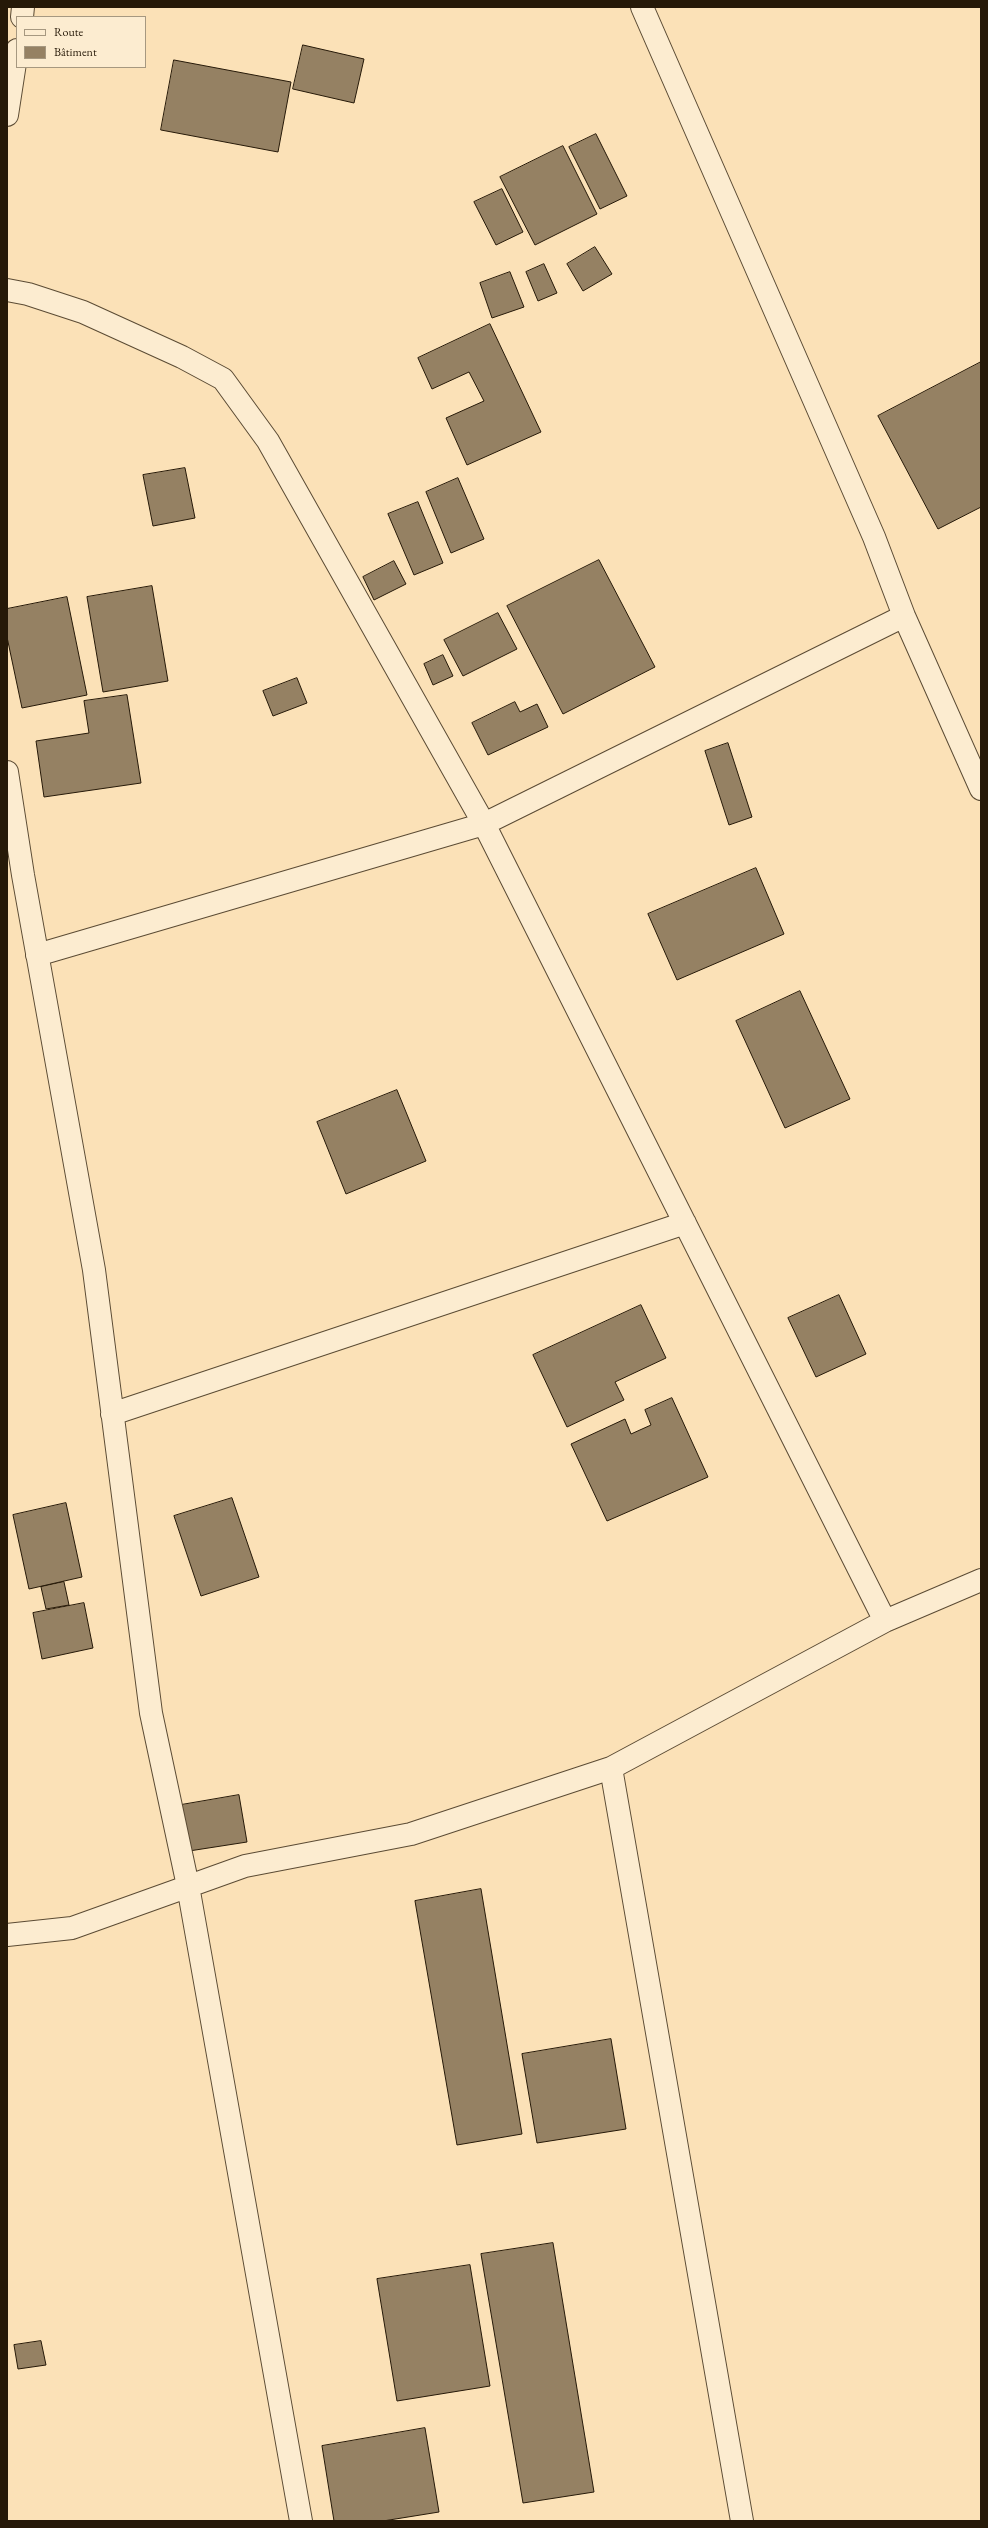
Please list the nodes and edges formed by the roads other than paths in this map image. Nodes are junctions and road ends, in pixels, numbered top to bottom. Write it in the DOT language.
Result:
graph roads {
  1 [pos="642,7"];
  2 [pos="16,56"];
  3 [pos="7,115"];
  4 [pos="7,290"];
  5 [pos="904,616"];
  6 [pos="7,772"];
  7 [pos="981,789"];
  8 [pos="484,824"];
  9 [pos="37,955"];
  10 [pos="685,1222"];
  11 [pos="112,1414"];
  12 [pos="981,1580"];
  13 [pos="885,1621"];
  14 [pos="611,1768"];
  15 [pos="188,1886"];
  16 [pos="7,1935"];
  17 [pos="301,2521"];
  18 [pos="742,2521"];
  1 -- 5 [label="street"];
  2 -- 3 [label="street"];
  4 -- 8 [label="street"];
  5 -- 7 [label="street"];
  5 -- 8 [label="street"];
  6 -- 9 [label="street"];
  8 -- 9 [label="street"];
  8 -- 10 [label="street"];
  9 -- 11 [label="street"];
  10 -- 11 [label="street"];
  10 -- 13 [label="street"];
  11 -- 15 [label="street"];
  12 -- 13 [label="street"];
  13 -- 14 [label="street"];
  14 -- 15 [label="street"];
  14 -- 18 [label="street"];
  15 -- 16 [label="street"];
  15 -- 17 [label="street"];
}
